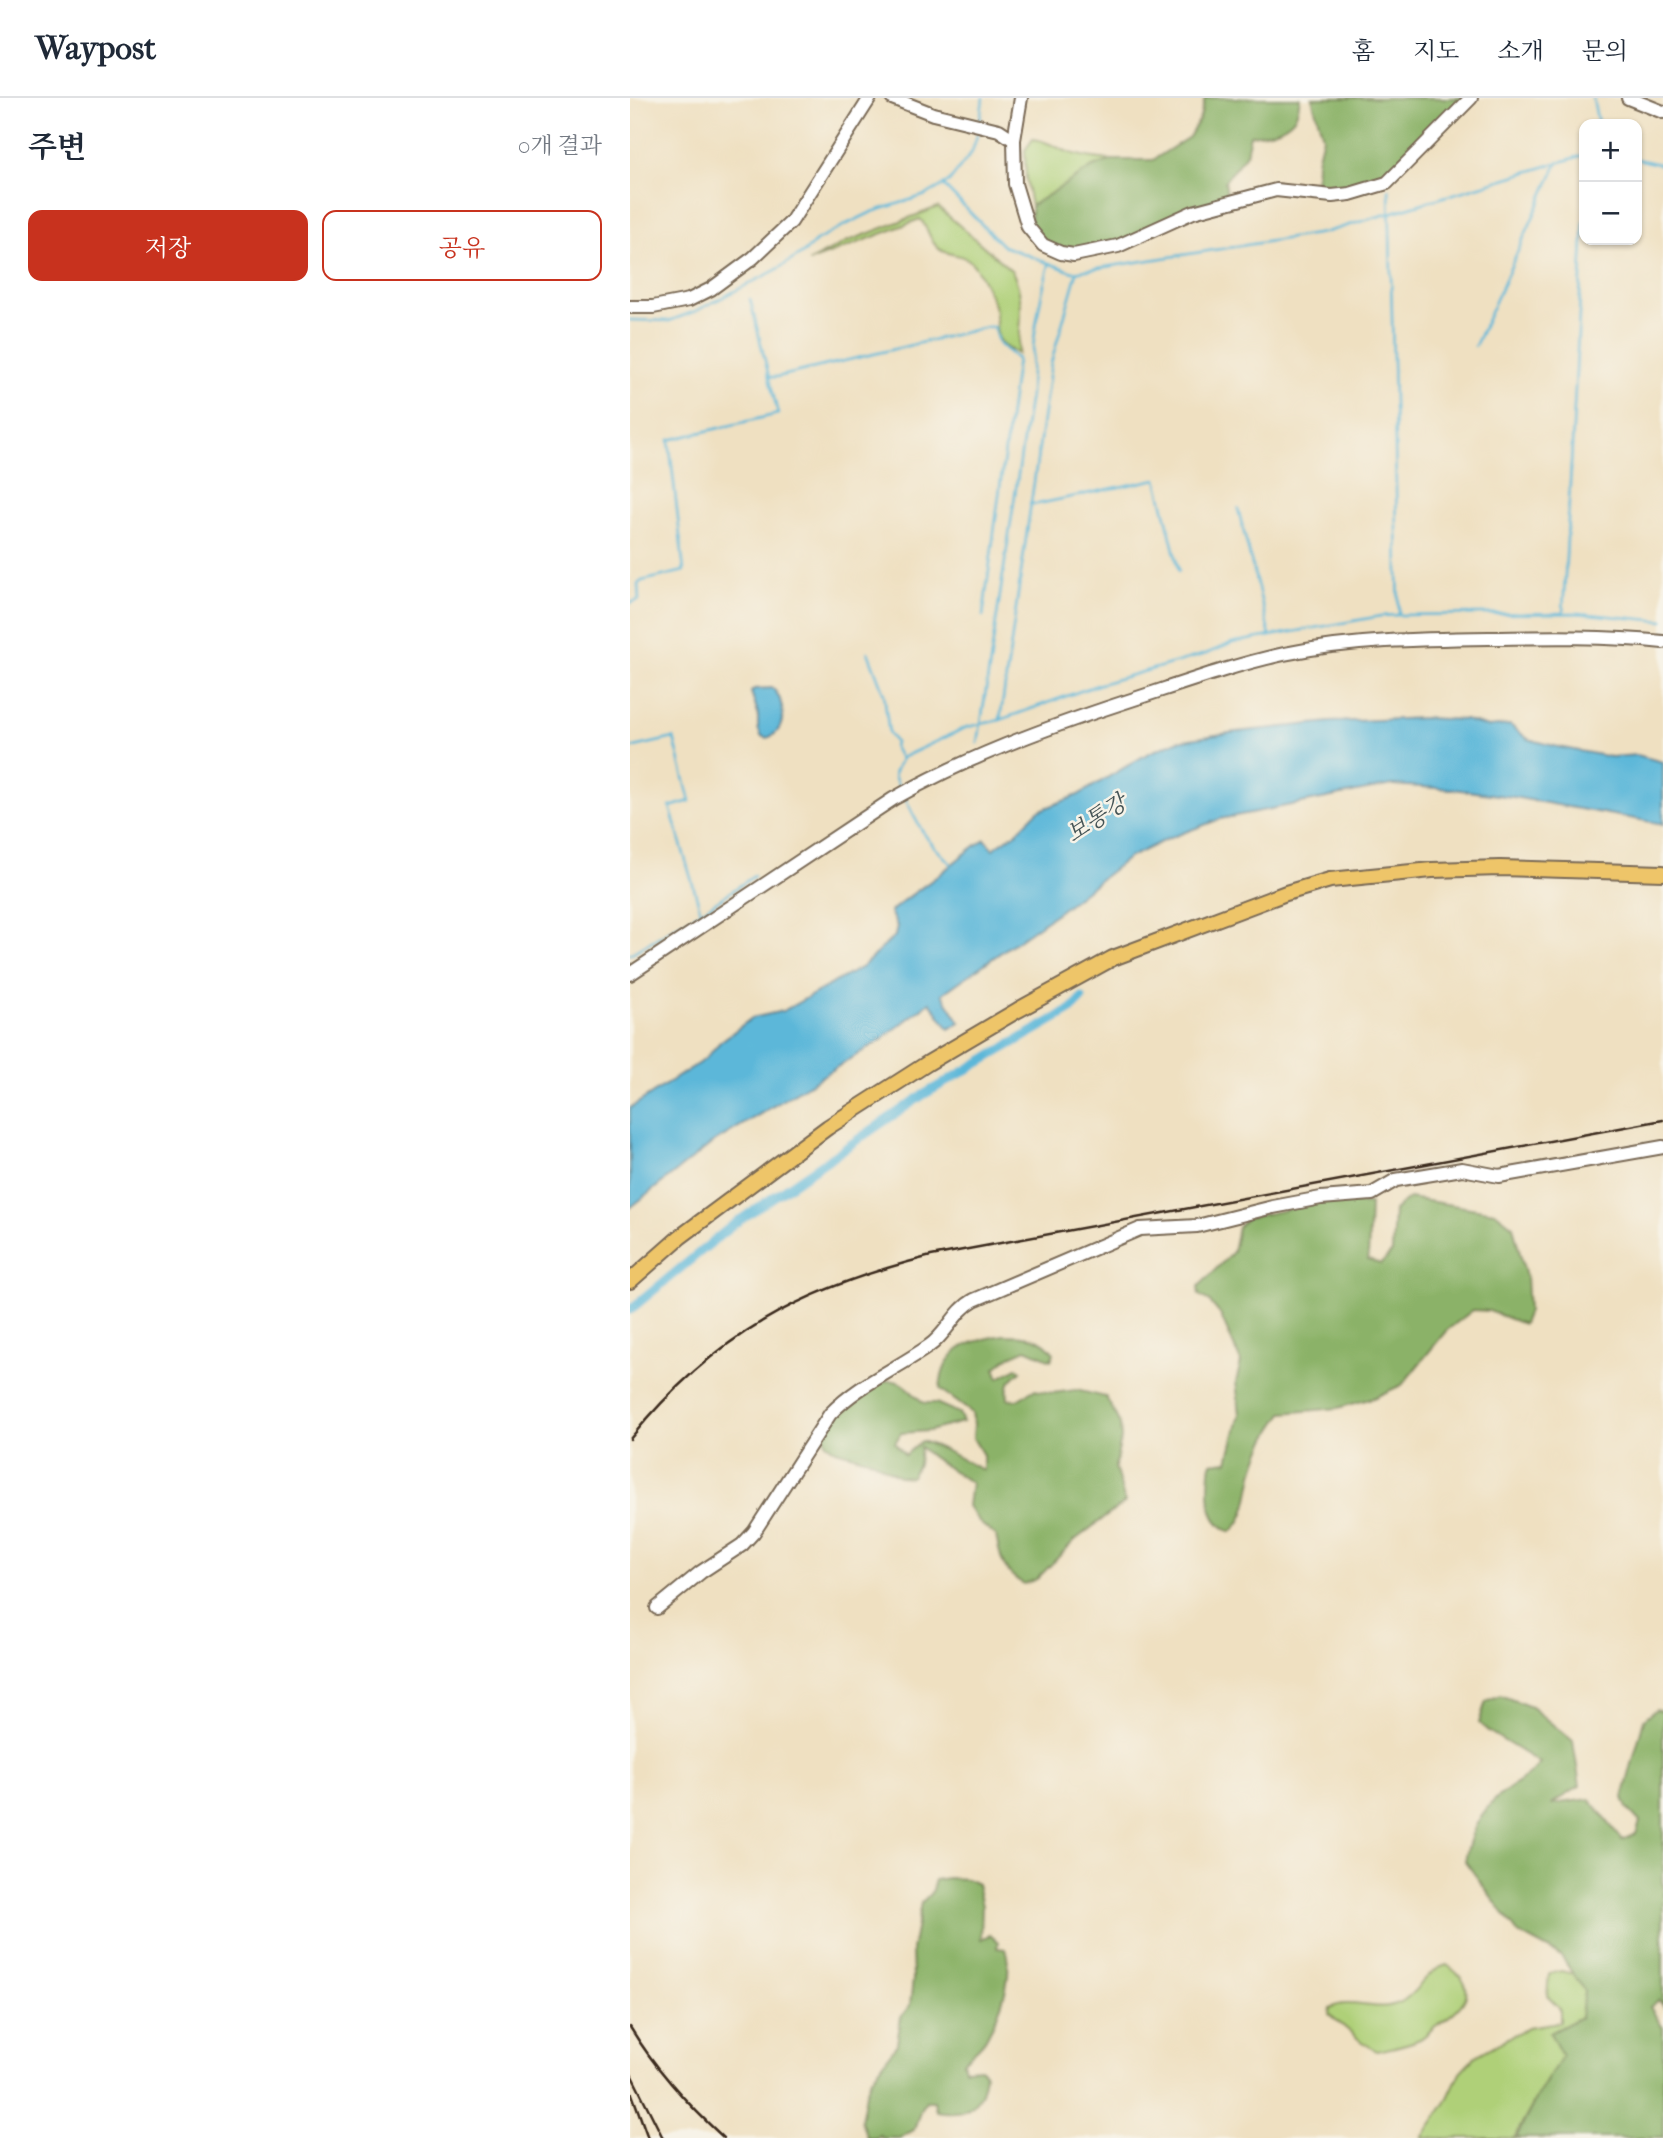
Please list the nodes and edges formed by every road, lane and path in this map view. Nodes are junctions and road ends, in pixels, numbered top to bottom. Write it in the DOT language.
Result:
graph roads {
  1 [pos="870,98"];
  2 [pos="892,98"];
  3 [pos="1021,98"];
  4 [pos="1471,98"];
  5 [pos="1628,98"];
  6 [pos="1663,112"];
  7 [pos="1014,140"];
  8 [pos="630,307"];
  9 [pos="1663,642"];
  10 [pos="1663,873"];
  11 [pos="630,974"];
  12 [pos="1663,1147"];
  13 [pos="630,1281"];
  14 [pos="657,1608"];
  1 -- 8 [label="street"];
  2 -- 7 [label="street"];
  3 -- 7 [label="street"];
  4 -- 7 [label="street"];
  5 -- 6 [label="street"];
  9 -- 11 [label="street"];
  10 -- 13 [label="main road"];
  12 -- 14 [label="street"];
}
